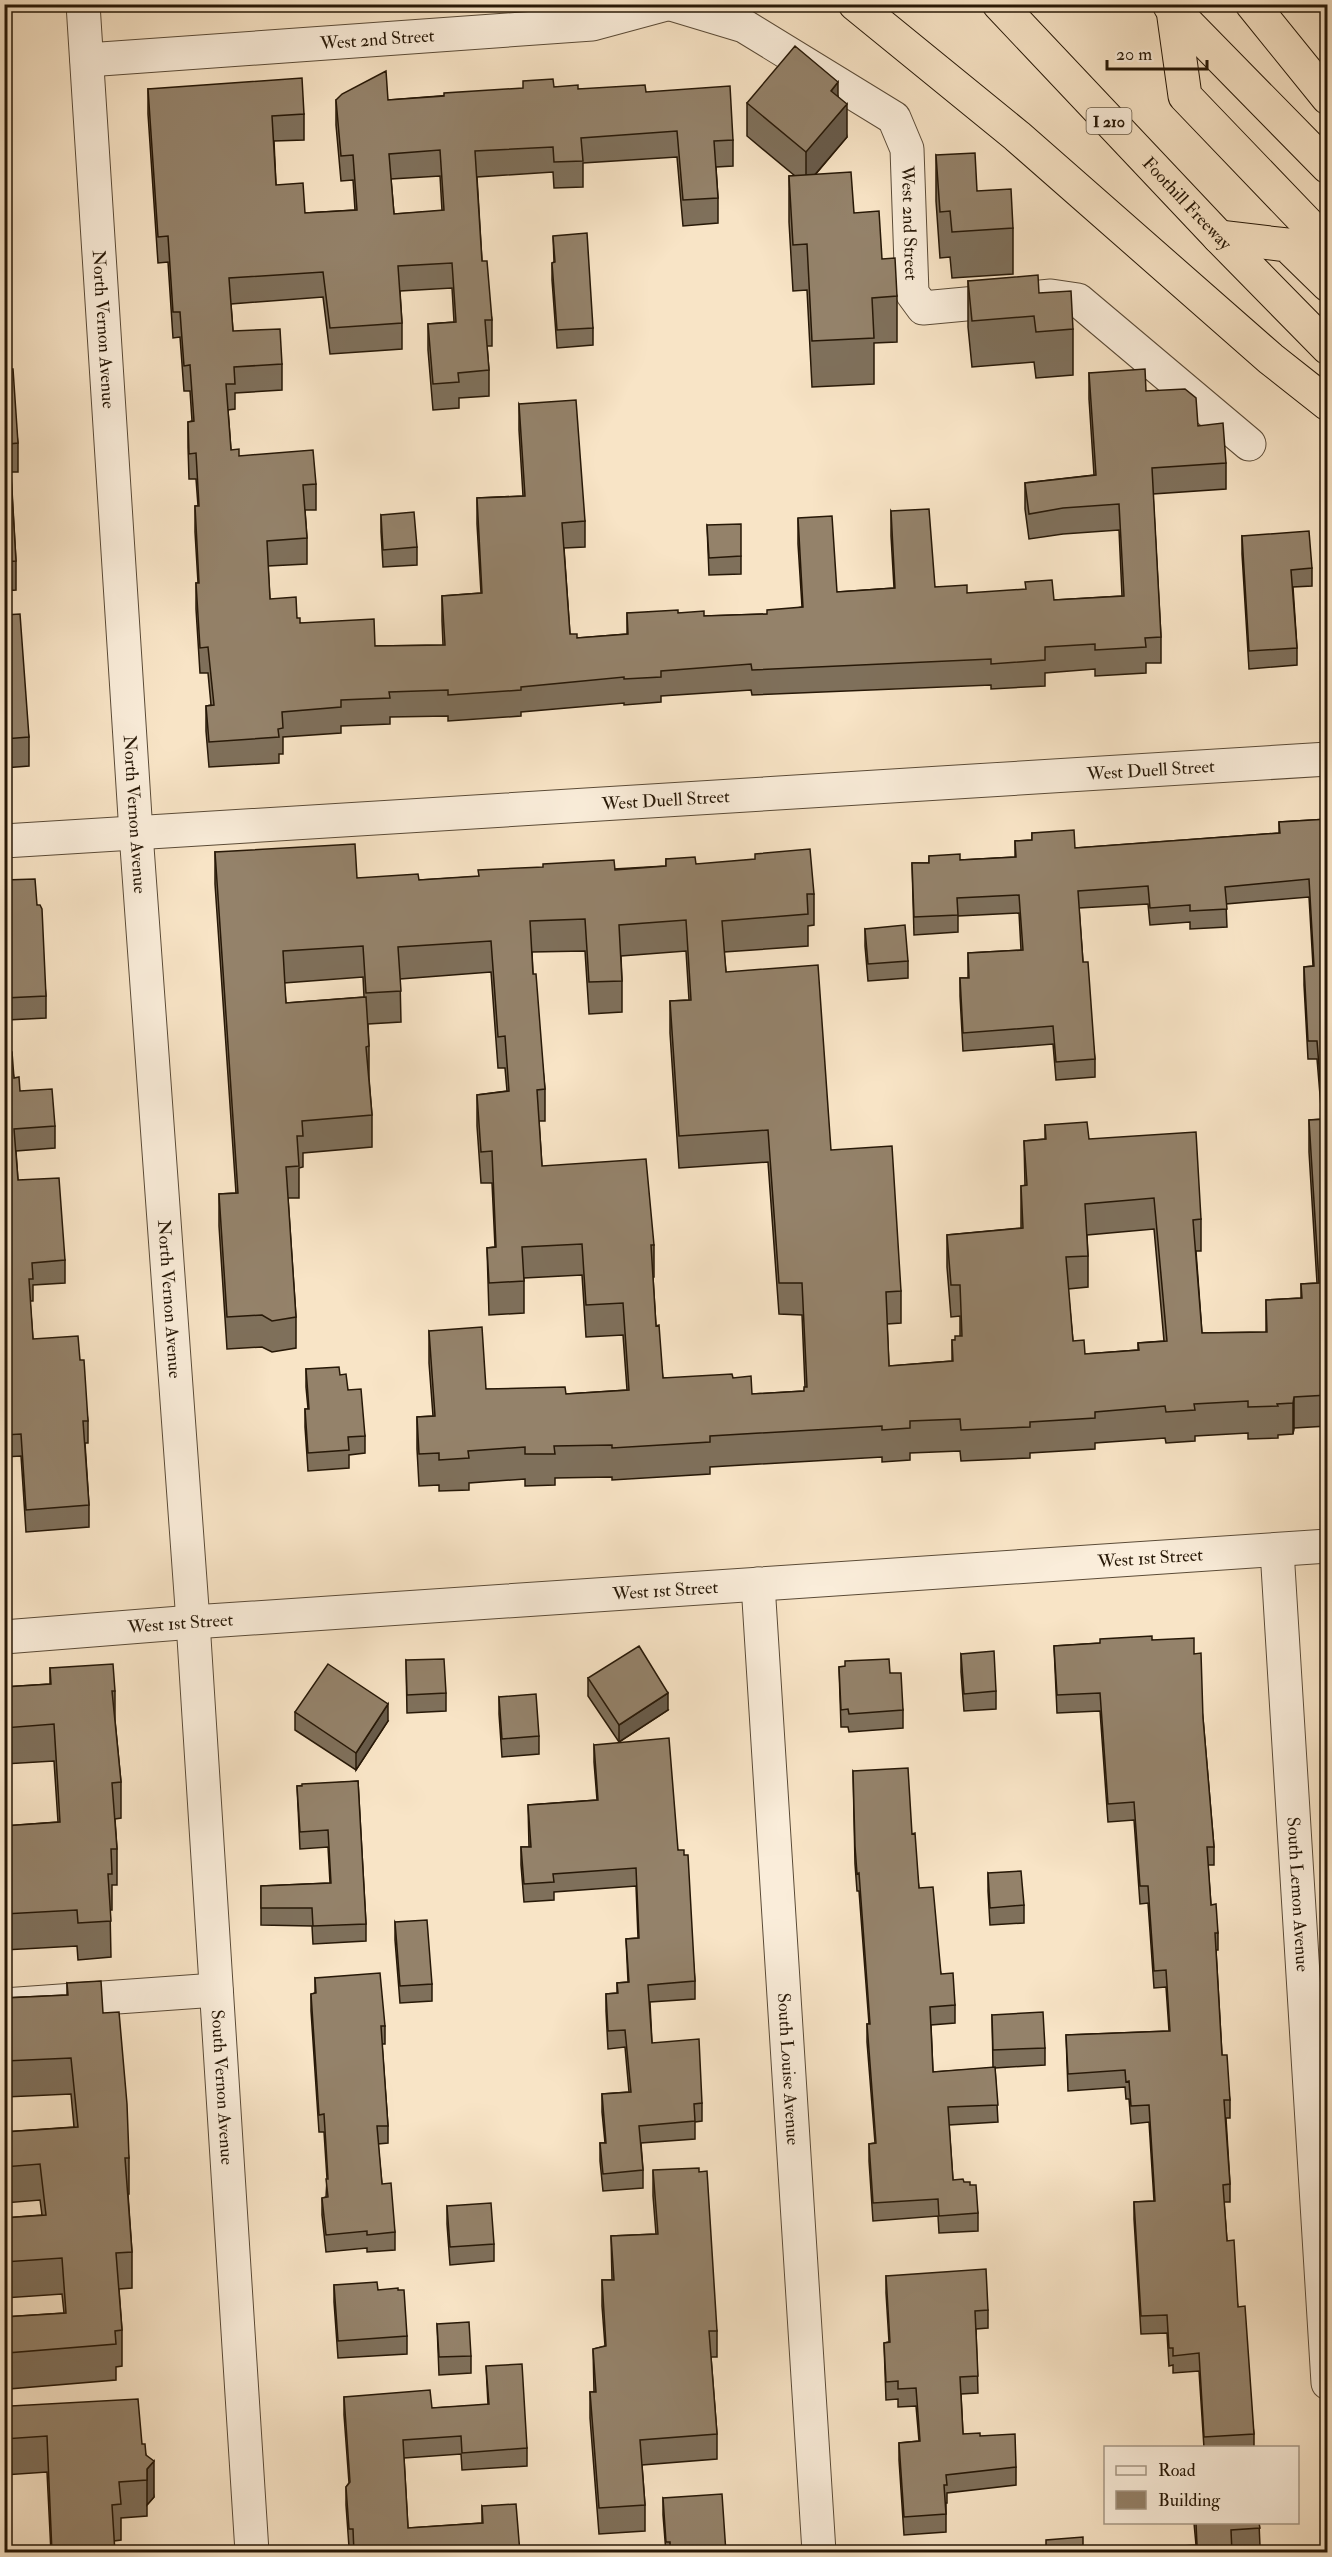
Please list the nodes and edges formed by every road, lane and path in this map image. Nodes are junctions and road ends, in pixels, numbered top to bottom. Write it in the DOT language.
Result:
graph roads {
  1 [pos="82,4"];
  2 [pos="666,4"];
  3 [pos="671,4"];
  4 [pos="855,4"];
  5 [pos="999,4"];
  6 [pos="1252,4"];
  7 [pos="1171,7"];
  8 [pos="87,60"];
  9 [pos="1328,98"];
  10 [pos="1328,167"];
  11 [pos="1219,237"];
  12 [pos="1328,245"];
  13 [pos="1328,285"];
  14 [pos="1328,348"];
  15 [pos="1328,404"];
  16 [pos="1249,444"];
  17 [pos="1328,759"];
  18 [pos="136,833"];
  19 [pos="4,841"];
  20 [pos="1328,1546"];
  21 [pos="1277,1550"];
  22 [pos="758,1584"];
  23 [pos="193,1622"];
  24 [pos="4,1637"];
  25 [pos="216,1990"];
  26 [pos="4,2005"];
  27 [pos="1328,2383"];
  28 [pos="252,2553"];
  29 [pos="819,2553"];
  1 -- 8 [label="street, North Vernon Avenue"];
  2 -- 8 [label="street, West 2nd Street"];
  3 -- 16 [label="street, West 2nd Street"];
  4 -- 15 [label="highway"];
  5 -- 11 [label="highway, Foothill Freeway / I 210"];
  6 -- 9 [label="highway"];
  7 -- 10 [label="highway"];
  7 -- 12 [label="highway"];
  8 -- 18 [label="street, North Vernon Avenue"];
  11 -- 13 [label="highway"];
  11 -- 14 [label="highway, Foothill Freeway / I 210"];
  17 -- 18 [label="street, West Duell Street"];
  18 -- 19 [label="street, West Duell Street"];
  18 -- 23 [label="street, North Vernon Avenue"];
  20 -- 21 [label="street, West 1st Street"];
  21 -- 22 [label="street, West 1st Street"];
  21 -- 27 [label="street, South Lemon Avenue"];
  22 -- 23 [label="street, West 1st Street"];
  22 -- 29 [label="street, South Louise Avenue"];
  23 -- 24 [label="street, West 1st Street"];
  23 -- 25 [label="street, South Vernon Avenue"];
  25 -- 26 [label="street"];
  25 -- 28 [label="street, South Vernon Avenue"];
}
